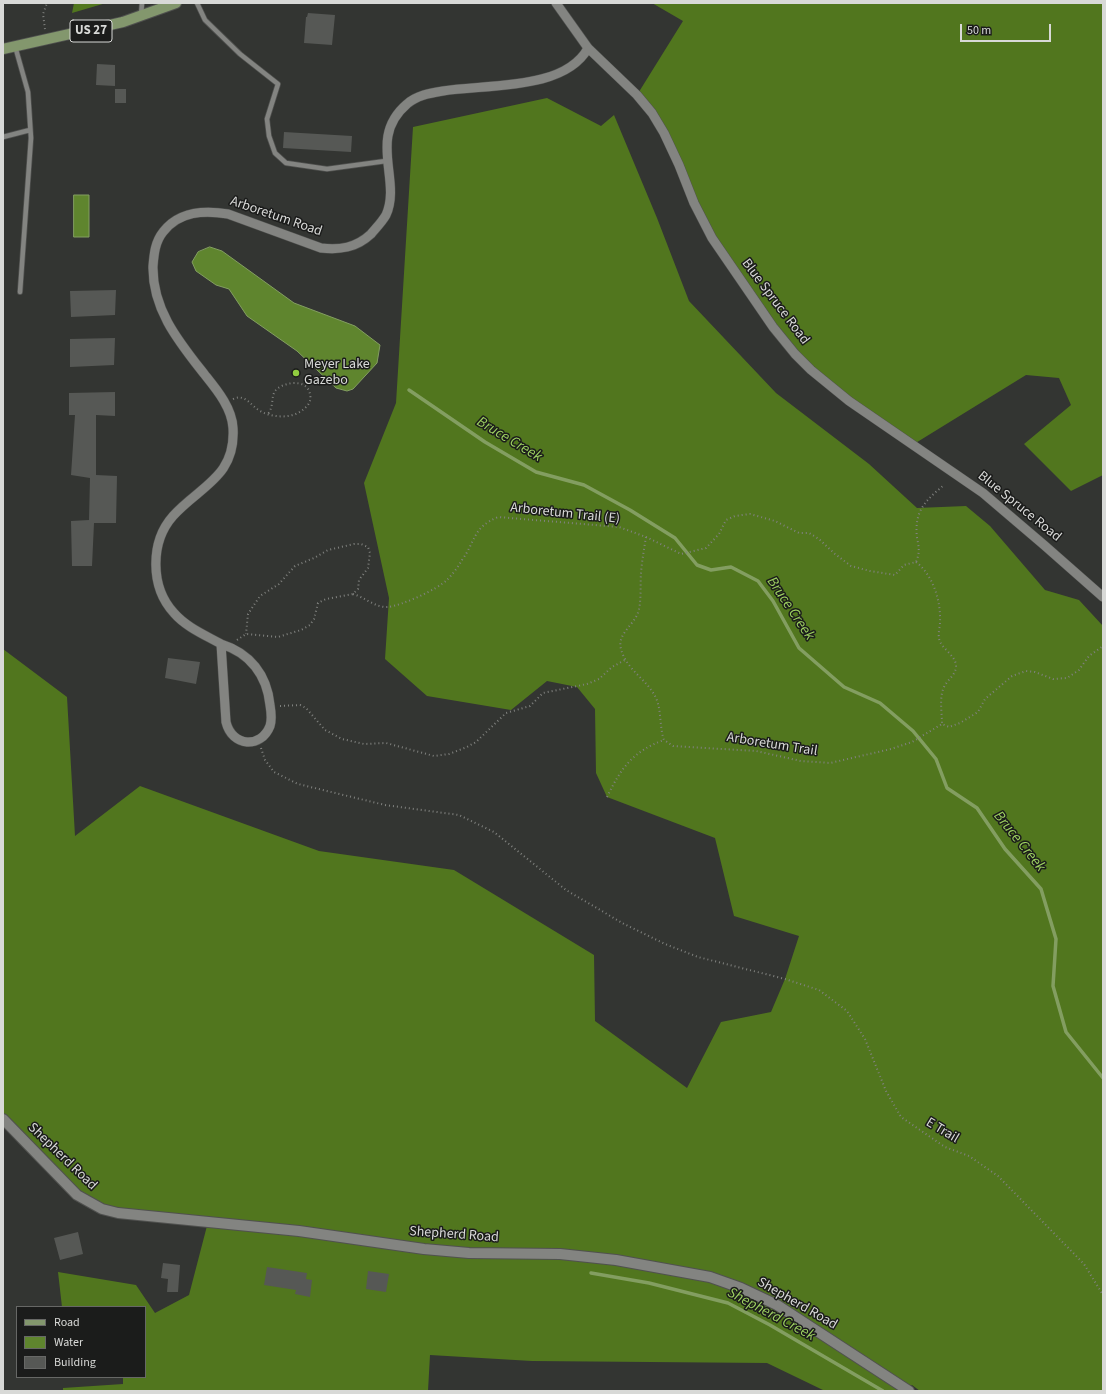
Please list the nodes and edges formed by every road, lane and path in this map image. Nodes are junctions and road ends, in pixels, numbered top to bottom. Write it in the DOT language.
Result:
graph roads {
  1 [pos="47,3"];
  2 [pos="142,3"];
  3 [pos="176,3"];
  4 [pos="197,3"];
  5 [pos="556,3"];
  6 [pos="141,16"];
  7 [pos="47,40"];
  8 [pos="15,46"];
  9 [pos="588,48"];
  10 [pos="3,49"];
  11 [pos="30,130"];
  12 [pos="3,136"];
  13 [pos="386,160"];
  14 [pos="20,292"];
  15 [pos="225,404"];
  16 [pos="268,414"];
  17 [pos="944,486"];
  18 [pos="646,537"];
  19 [pos="916,562"];
  20 [pos="353,594"];
  21 [pos="1103,597"];
  22 [pos="246,634"];
  23 [pos="221,644"];
  24 [pos="1103,646"];
  25 [pos="231,647"];
  26 [pos="625,660"];
  27 [pos="270,708"];
  28 [pos="942,724"];
  29 [pos="258,739"];
  30 [pos="664,740"];
  31 [pos="607,797"];
  32 [pos="3,1119"];
  33 [pos="1103,1295"];
  34 [pos="908,1391"];
  1 -- 7 [label="path"];
  2 -- 6 [label="lane"];
  3 -- 6 [label="main road, US 27"];
  4 -- 13 [label="lane"];
  5 -- 9 [label="street, Blue Spruce Road"];
  6 -- 7 [label="main road, US 27"];
  7 -- 8 [label="main road, US 27"];
  8 -- 10 [label="main road, US 27"];
  8 -- 11 [label="lane"];
  9 -- 13 [label="street, Arboretum Road"];
  9 -- 21 [label="street, Blue Spruce Road"];
  11 -- 12 [label="lane"];
  11 -- 14 [label="lane"];
  13 -- 15 [label="street, Arboretum Road"];
  15 -- 16 [label="path"];
  15 -- 23 [label="street, Arboretum Road"];
  16 -- 16 [label="path"];
  17 -- 19 [label="path"];
  18 -- 19 [label="path, Arboretum Trail (E)"];
  18 -- 20 [label="path, Arboretum Trail (E)"];
  18 -- 26 [label="path"];
  19 -- 28 [label="path"];
  20 -- 22 [label="path"];
  20 -- 22 [label="path"];
  22 -- 25 [label="path"];
  23 -- 25 [label="street, Arboretum Road"];
  23 -- 29 [label="street"];
  24 -- 28 [label="path"];
  25 -- 27 [label="street, Arboretum Road"];
  26 -- 27 [label="path"];
  26 -- 30 [label="path"];
  27 -- 29 [label="street, Arboretum Road"];
  28 -- 30 [label="path, Arboretum Trail"];
  29 -- 33 [label="path, E Trail"];
  30 -- 31 [label="path"];
  32 -- 34 [label="street, Shepherd Road"];
}
